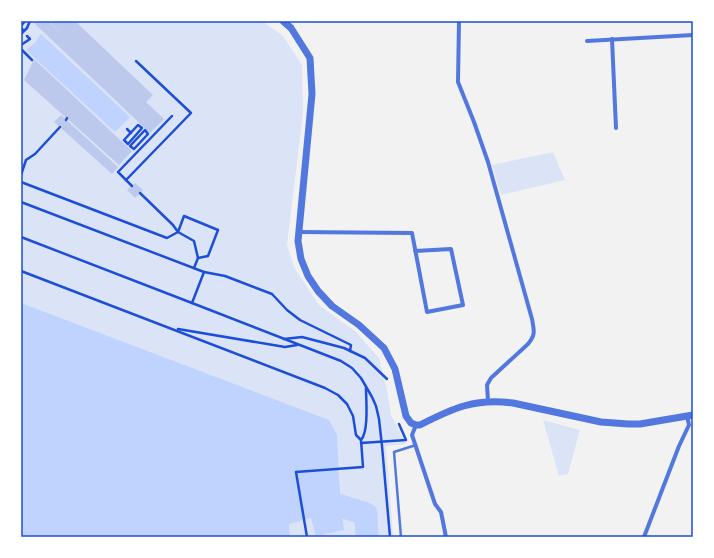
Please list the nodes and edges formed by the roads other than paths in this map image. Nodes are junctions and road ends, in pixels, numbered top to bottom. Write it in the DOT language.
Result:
graph roads {
  1 [pos="283,21"];
  2 [pos="459,21"];
  3 [pos="693,35"];
  4 [pos="612,39"];
  5 [pos="587,41"];
  6 [pos="616,128"];
  7 [pos="299,232"];
  8 [pos="415,251"];
  9 [pos="488,402"];
  10 [pos="690,416"];
  11 [pos="416,425"];
  12 [pos="416,445"];
  13 [pos="401,537"];
  14 [pos="446,537"];
  15 [pos="644,537"];
  1 -- 7 [label="street"];
  2 -- 9 [label="street"];
  3 -- 4 [label="street"];
  4 -- 5 [label="street"];
  4 -- 6 [label="street"];
  7 -- 8 [label="street"];
  7 -- 11 [label="street"];
  8 -- 8 [label="street"];
  9 -- 10 [label="street"];
  9 -- 11 [label="street"];
  10 -- 15 [label="street"];
  11 -- 12 [label="street"];
  12 -- 13 [label="lane"];
  12 -- 14 [label="street"];
}
